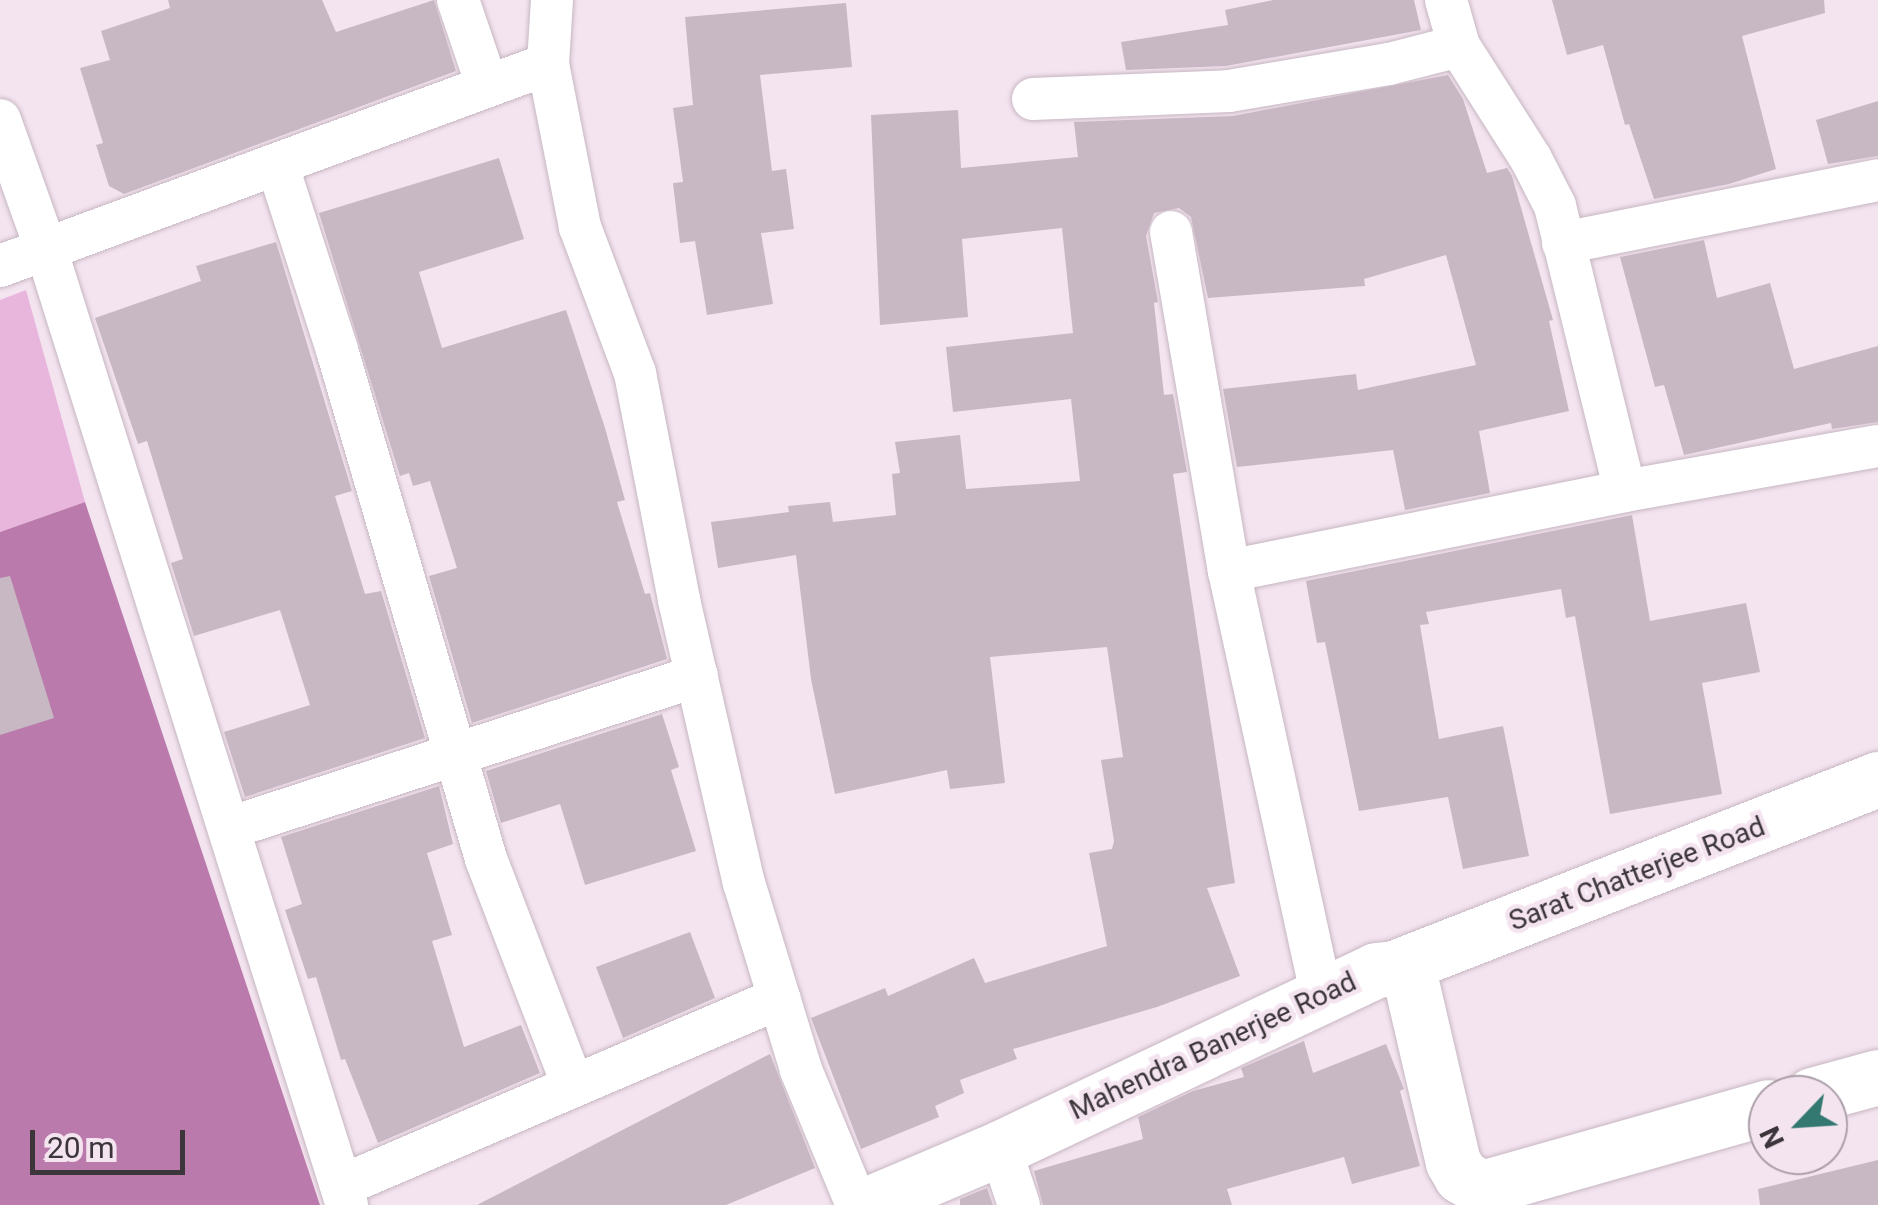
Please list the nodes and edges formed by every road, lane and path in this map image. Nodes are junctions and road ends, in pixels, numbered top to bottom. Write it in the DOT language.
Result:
graph roads {
  1 [pos="458,0"];
  2 [pos="552,0"];
  3 [pos="1446,0"];
  4 [pos="1460,46"];
  5 [pos="548,64"];
  6 [pos="487,85"];
  7 [pos="1033,99"];
  8 [pos="0,120"];
  9 [pos="278,166"];
  10 [pos="1878,180"];
  11 [pos="1171,232"];
  12 [pos="1563,243"];
  13 [pos="47,252"];
  14 [pos="0,266"];
  15 [pos="1878,446"];
  16 [pos="1625,491"];
  17 [pos="1229,571"];
  18 [pos="696,676"];
  19 [pos="457,755"];
  20 [pos="1878,778"];
  21 [pos="228,828"];
  22 [pos="1394,968"];
  23 [pos="1321,992"];
  24 [pos="779,998"];
  25 [pos="1878,1077"];
  26 [pos="1848,1085"];
  27 [pos="574,1086"];
  28 [pos="1748,1114"];
  29 [pos="1000,1148"];
  30 [pos="1520,1191"];
  31 [pos="344,1195"];
  32 [pos="857,1205"];
  33 [pos="866,1205"];
  34 [pos="1019,1205"];
  1 -- 6 [label="street"];
  2 -- 5 [label="street"];
  3 -- 4 [label="street"];
  4 -- 7 [label="street"];
  4 -- 12 [label="street"];
  5 -- 6 [label="street"];
  5 -- 18 [label="street"];
  6 -- 9 [label="street"];
  8 -- 13 [label="street"];
  9 -- 13 [label="street"];
  9 -- 19 [label="street"];
  10 -- 12 [label="street"];
  11 -- 17 [label="street"];
  12 -- 16 [label="street"];
  13 -- 14 [label="street"];
  13 -- 21 [label="street"];
  15 -- 16 [label="street"];
  16 -- 17 [label="street"];
  17 -- 23 [label="street"];
  18 -- 19 [label="street"];
  18 -- 24 [label="street"];
  19 -- 21 [label="street"];
  19 -- 27 [label="street"];
  20 -- 22 [label="street, Sarat Chatterjee Road"];
  21 -- 31 [label="street"];
  22 -- 23 [label="street, Mahendra Banerjee Road"];
  22 -- 30 [label="street"];
  23 -- 29 [label="street, Mahendra Banerjee Road"];
  24 -- 27 [label="street"];
  24 -- 32 [label="street"];
  25 -- 26 [label="street"];
  27 -- 31 [label="street"];
  28 -- 30 [label="street"];
  29 -- 33 [label="street, Mahendra Banerjee Road"];
  29 -- 34 [label="street"];
}
